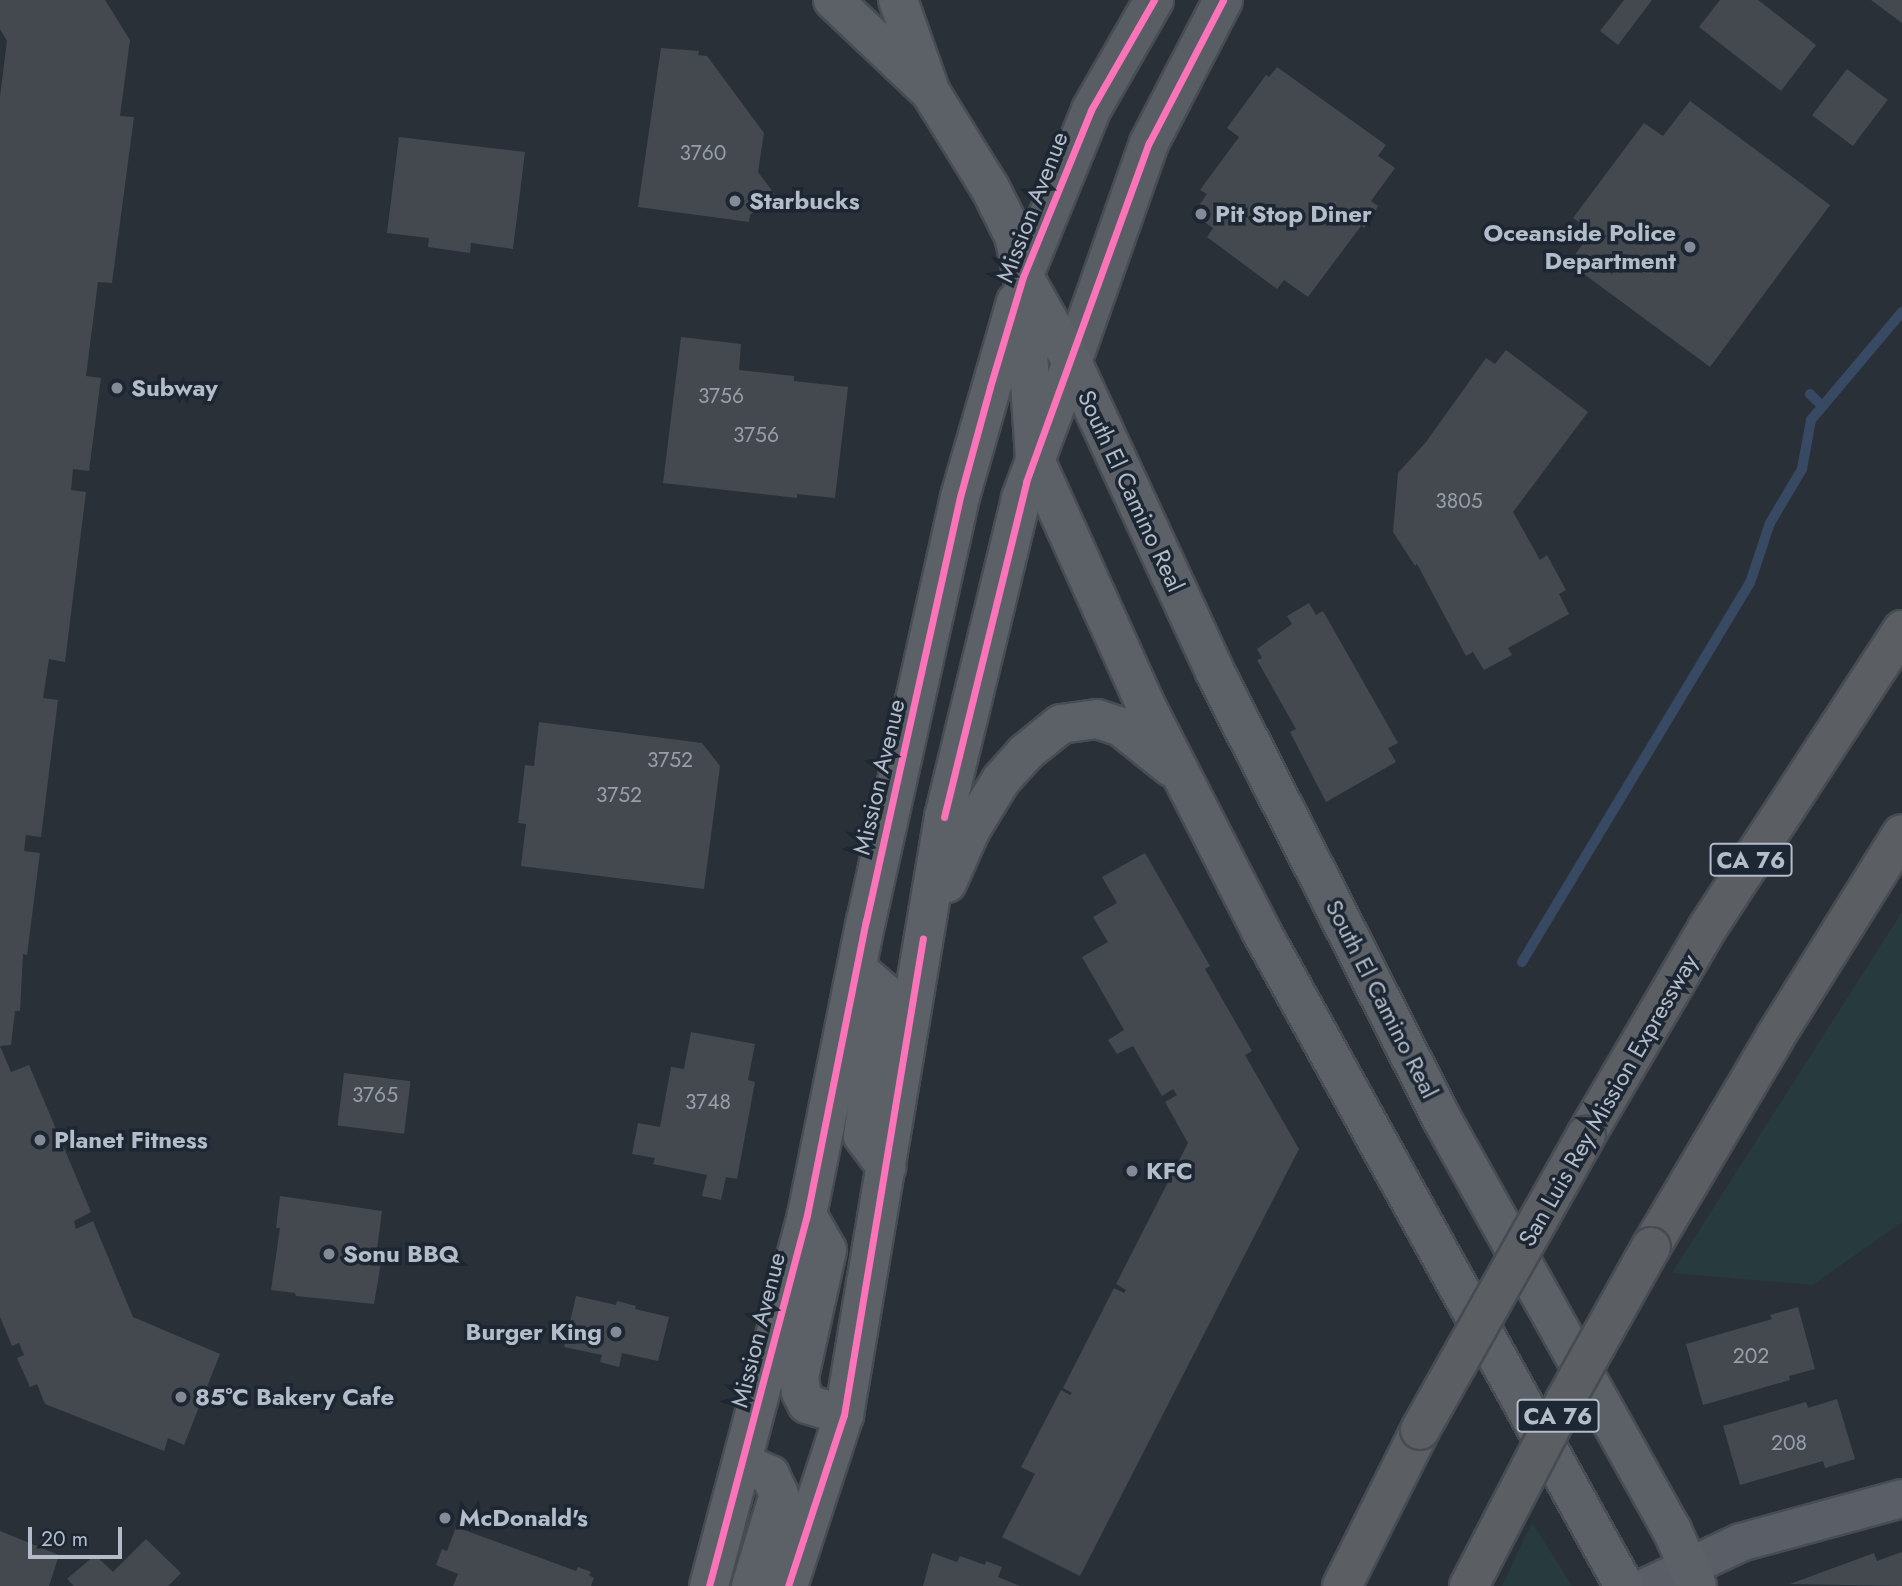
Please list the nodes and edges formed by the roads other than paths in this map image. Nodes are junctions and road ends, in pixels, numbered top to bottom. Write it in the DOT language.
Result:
graph roads {
  1 [pos="833,0"];
  2 [pos="898,0"];
  3 [pos="1154,0"];
  4 [pos="1223,0"];
  5 [pos="931,93"];
  6 [pos="1023,276"];
  7 [pos="1072,362"];
  8 [pos="1035,460"];
  9 [pos="1902,631"];
  10 [pos="1183,776"];
  11 [pos="1902,834"];
  12 [pos="923,939"];
  13 [pos="856,969"];
  14 [pos="886,1167"];
  15 [pos="807,1215"];
  16 [pos="844,1415"];
  17 [pos="743,1463"];
  18 [pos="1902,1498"];
  19 [pos="1692,1575"];
  20 [pos="709,1586"];
  21 [pos="751,1586"];
  22 [pos="788,1586"];
  23 [pos="1342,1586"];
  24 [pos="1469,1586"];
  25 [pos="1624,1586"];
  26 [pos="1647,1586"];
  1 -- 5 [label="main road"];
  2 -- 5 [label="main road"];
  3 -- 6 [label="main road, Mission Avenue"];
  4 -- 7 [label="main road"];
  5 -- 6 [label="main road"];
  6 -- 7 [label="main road, South El Camino Real"];
  6 -- 8 [label="main road"];
  6 -- 13 [label="main road, Mission Avenue"];
  7 -- 8 [label="main road"];
  7 -- 19 [label="main road, South El Camino Real"];
  8 -- 10 [label="main road"];
  8 -- 12 [label="main road"];
  9 -- 23 [label="highway, San Luis Rey Mission Expressway / CA 76, bridge"];
  10 -- 12 [label="main road"];
  10 -- 25 [label="main road"];
  11 -- 24 [label="highway, CA 76, bridge"];
  12 -- 14 [label="main road"];
  13 -- 14 [label="main road"];
  13 -- 15 [label="main road, Mission Avenue"];
  14 -- 16 [label="main road"];
  15 -- 16 [label="main road"];
  15 -- 17 [label="main road, Mission Avenue"];
  16 -- 22 [label="main road"];
  17 -- 20 [label="main road, Mission Avenue"];
  17 -- 21 [label="main road"];
  18 -- 19 [label="street"];
  19 -- 26 [label="street"];
}
